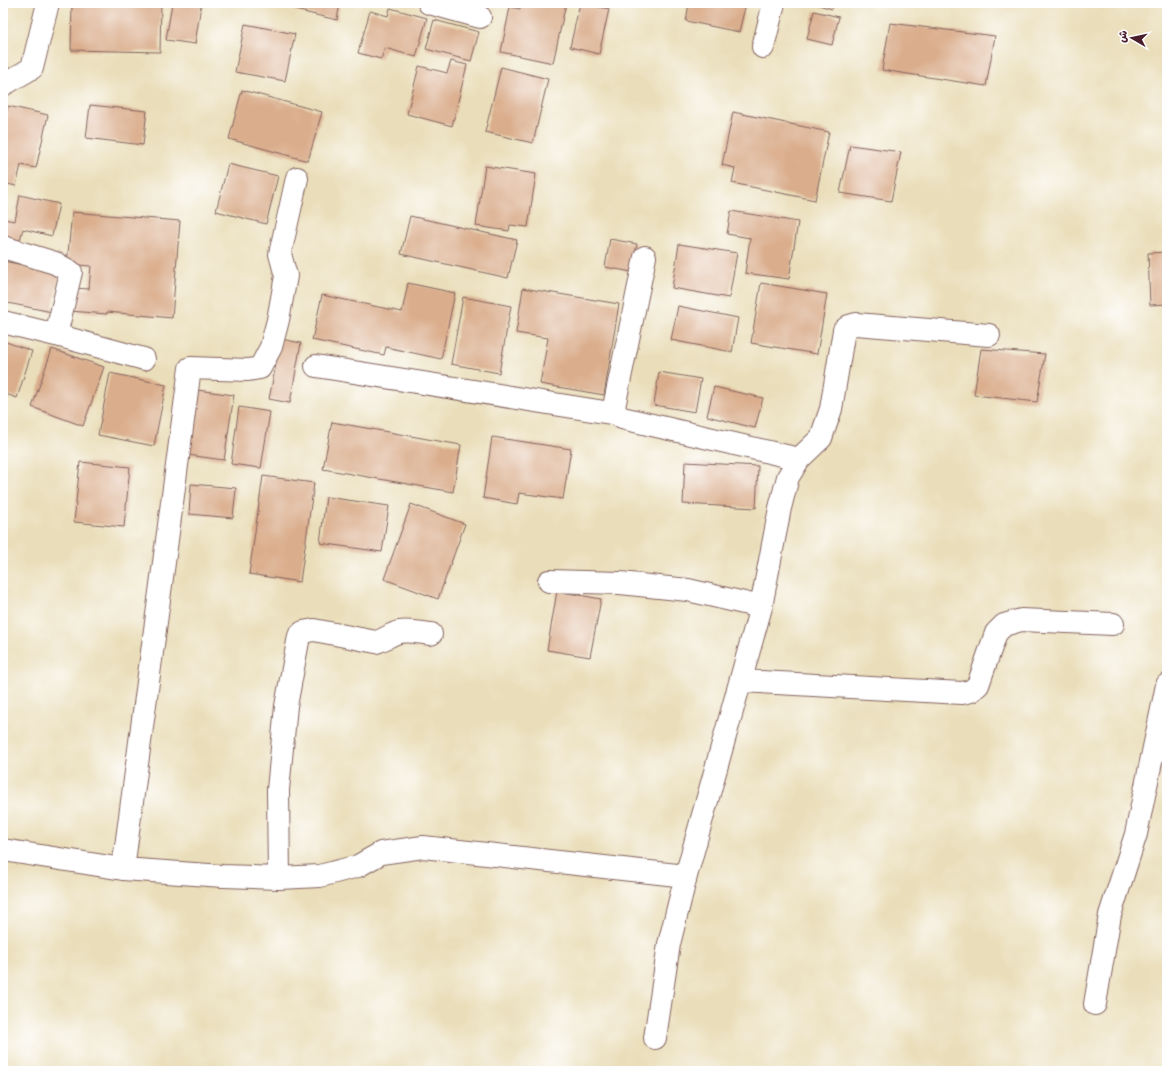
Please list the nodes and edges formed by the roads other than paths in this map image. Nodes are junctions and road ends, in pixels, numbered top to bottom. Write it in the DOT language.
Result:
graph roads {
  1 [pos="48,3"];
  2 [pos="429,3"];
  3 [pos="774,3"];
  4 [pos="480,17"];
  5 [pos="763,47"];
  6 [pos="3,85"];
  7 [pos="297,178"];
  8 [pos="3,247"];
  9 [pos="645,257"];
  10 [pos="3,322"];
  11 [pos="56,335"];
  12 [pos="989,335"];
  13 [pos="144,359"];
  14 [pos="316,366"];
  15 [pos="617,414"];
  16 [pos="799,459"];
  17 [pos="549,581"];
  18 [pos="761,608"];
  19 [pos="1113,624"];
  20 [pos="430,634"];
  21 [pos="741,681"];
  22 [pos="1167,685"];
  23 [pos="3,850"];
  24 [pos="123,870"];
  25 [pos="686,876"];
  26 [pos="279,878"];
  27 [pos="1095,1004"];
  28 [pos="655,1038"];
  1 -- 6 [label="street"];
  2 -- 4 [label="street"];
  3 -- 5 [label="street"];
  7 -- 24 [label="street"];
  8 -- 11 [label="street"];
  9 -- 15 [label="street"];
  10 -- 11 [label="street"];
  11 -- 13 [label="street"];
  12 -- 16 [label="street"];
  14 -- 15 [label="street"];
  15 -- 16 [label="street"];
  16 -- 18 [label="street"];
  17 -- 18 [label="street"];
  18 -- 21 [label="street"];
  19 -- 21 [label="street"];
  20 -- 26 [label="street"];
  21 -- 25 [label="street"];
  22 -- 27 [label="street"];
  23 -- 24 [label="street"];
  24 -- 26 [label="street"];
  25 -- 26 [label="street"];
  25 -- 28 [label="street"];
}
